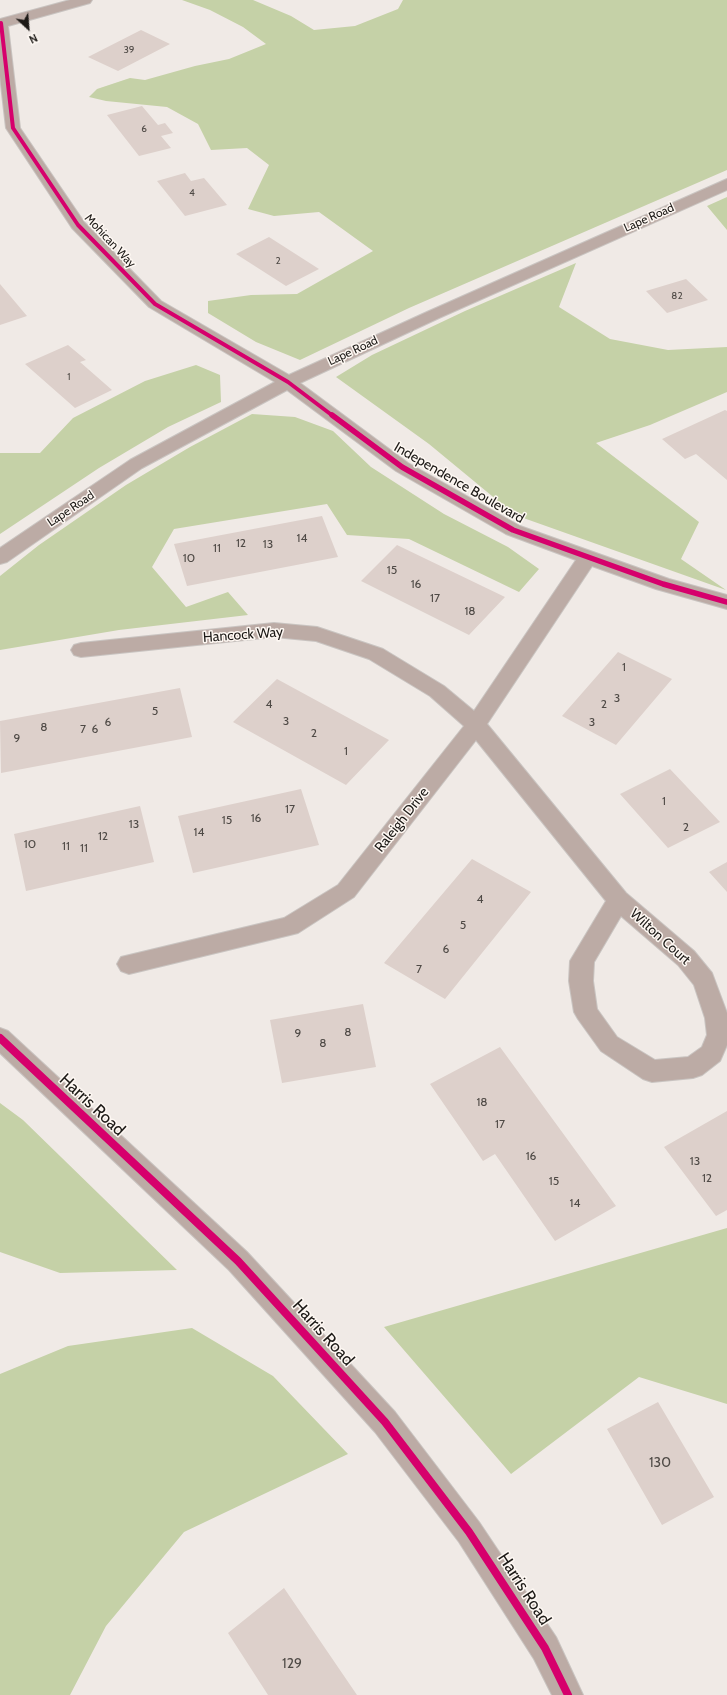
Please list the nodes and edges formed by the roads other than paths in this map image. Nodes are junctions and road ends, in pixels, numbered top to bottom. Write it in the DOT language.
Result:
graph roads {
  1 [pos="85,0"];
  2 [pos="1,24"];
  3 [pos="727,184"];
  4 [pos="288,382"];
  5 [pos="0,557"];
  6 [pos="588,557"];
  7 [pos="727,602"];
  8 [pos="81,650"];
  9 [pos="476,725"];
  10 [pos="618,900"];
  11 [pos="129,964"];
  12 [pos="0,1038"];
  13 [pos="568,1695"];
  1 -- 2 [label="street"];
  2 -- 4 [label="street, Mohican Way"];
  3 -- 4 [label="street, Lape Road"];
  4 -- 5 [label="street, Lape Road"];
  4 -- 6 [label="street, Independence Boulevard"];
  6 -- 7 [label="street, Independence Boulevard"];
  6 -- 9 [label="street, Raleigh Drive"];
  8 -- 9 [label="street, Hancock Way"];
  9 -- 10 [label="street, Wilton Court"];
  9 -- 11 [label="street, Raleigh Drive"];
  10 -- 10 [label="street, Wilton Court"];
  12 -- 13 [label="street, Harris Road"];
}
